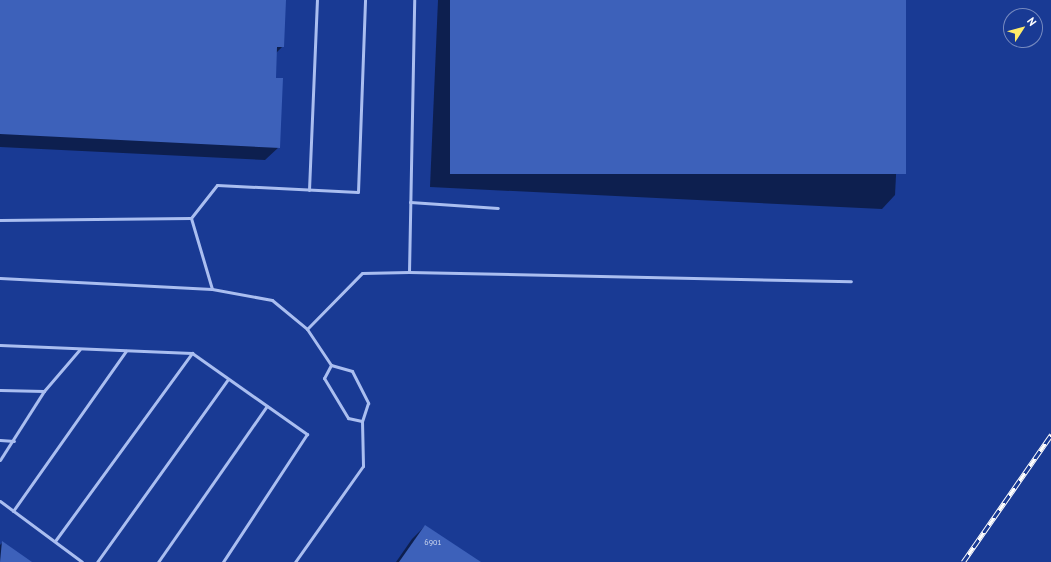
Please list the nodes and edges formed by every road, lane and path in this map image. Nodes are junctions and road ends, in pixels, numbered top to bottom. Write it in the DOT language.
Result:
graph roads {
  1 [pos="317,0"];
  2 [pos="365,0"];
  3 [pos="414,0"];
  4 [pos="309,190"];
  5 [pos="410,202"];
  6 [pos="498,208"];
  7 [pos="191,218"];
  8 [pos="0,220"];
  9 [pos="409,272"];
  10 [pos="0,278"];
  11 [pos="851,281"];
  12 [pos="212,289"];
  13 [pos="307,329"];
  14 [pos="0,345"];
  15 [pos="80,349"];
  16 [pos="126,351"];
  17 [pos="192,353"];
  18 [pos="331,365"];
  19 [pos="228,379"];
  20 [pos="0,390"];
  21 [pos="44,391"];
  22 [pos="267,406"];
  23 [pos="362,421"];
  24 [pos="0,440"];
  25 [pos="14,440"];
  26 [pos="0,460"];
  27 [pos="0,501"];
  28 [pos="13,510"];
  29 [pos="55,541"];
  30 [pos="82,562"];
  31 [pos="97,562"];
  32 [pos="158,562"];
  33 [pos="223,562"];
  34 [pos="295,562"];
  1 -- 4 [label="lane"];
  2 -- 4 [label="lane"];
  3 -- 5 [label="lane"];
  4 -- 7 [label="lane"];
  5 -- 6 [label="lane"];
  5 -- 9 [label="lane"];
  7 -- 8 [label="lane"];
  7 -- 12 [label="lane"];
  9 -- 11 [label="lane"];
  9 -- 13 [label="lane"];
  10 -- 12 [label="lane"];
  12 -- 13 [label="lane"];
  13 -- 18 [label="lane"];
  14 -- 15 [label="lane"];
  15 -- 16 [label="lane"];
  15 -- 21 [label="lane"];
  16 -- 17 [label="lane"];
  16 -- 28 [label="lane"];
  17 -- 19 [label="lane"];
  17 -- 29 [label="lane"];
  18 -- 23 [label="lane"];
  18 -- 23 [label="lane"];
  19 -- 22 [label="lane"];
  19 -- 31 [label="lane"];
  20 -- 21 [label="lane"];
  21 -- 25 [label="lane"];
  22 -- 32 [label="lane"];
  22 -- 33 [label="lane"];
  23 -- 34 [label="lane"];
  24 -- 25 [label="lane"];
  25 -- 26 [label="lane"];
  27 -- 28 [label="lane"];
  28 -- 29 [label="lane"];
  29 -- 30 [label="lane"];
}
